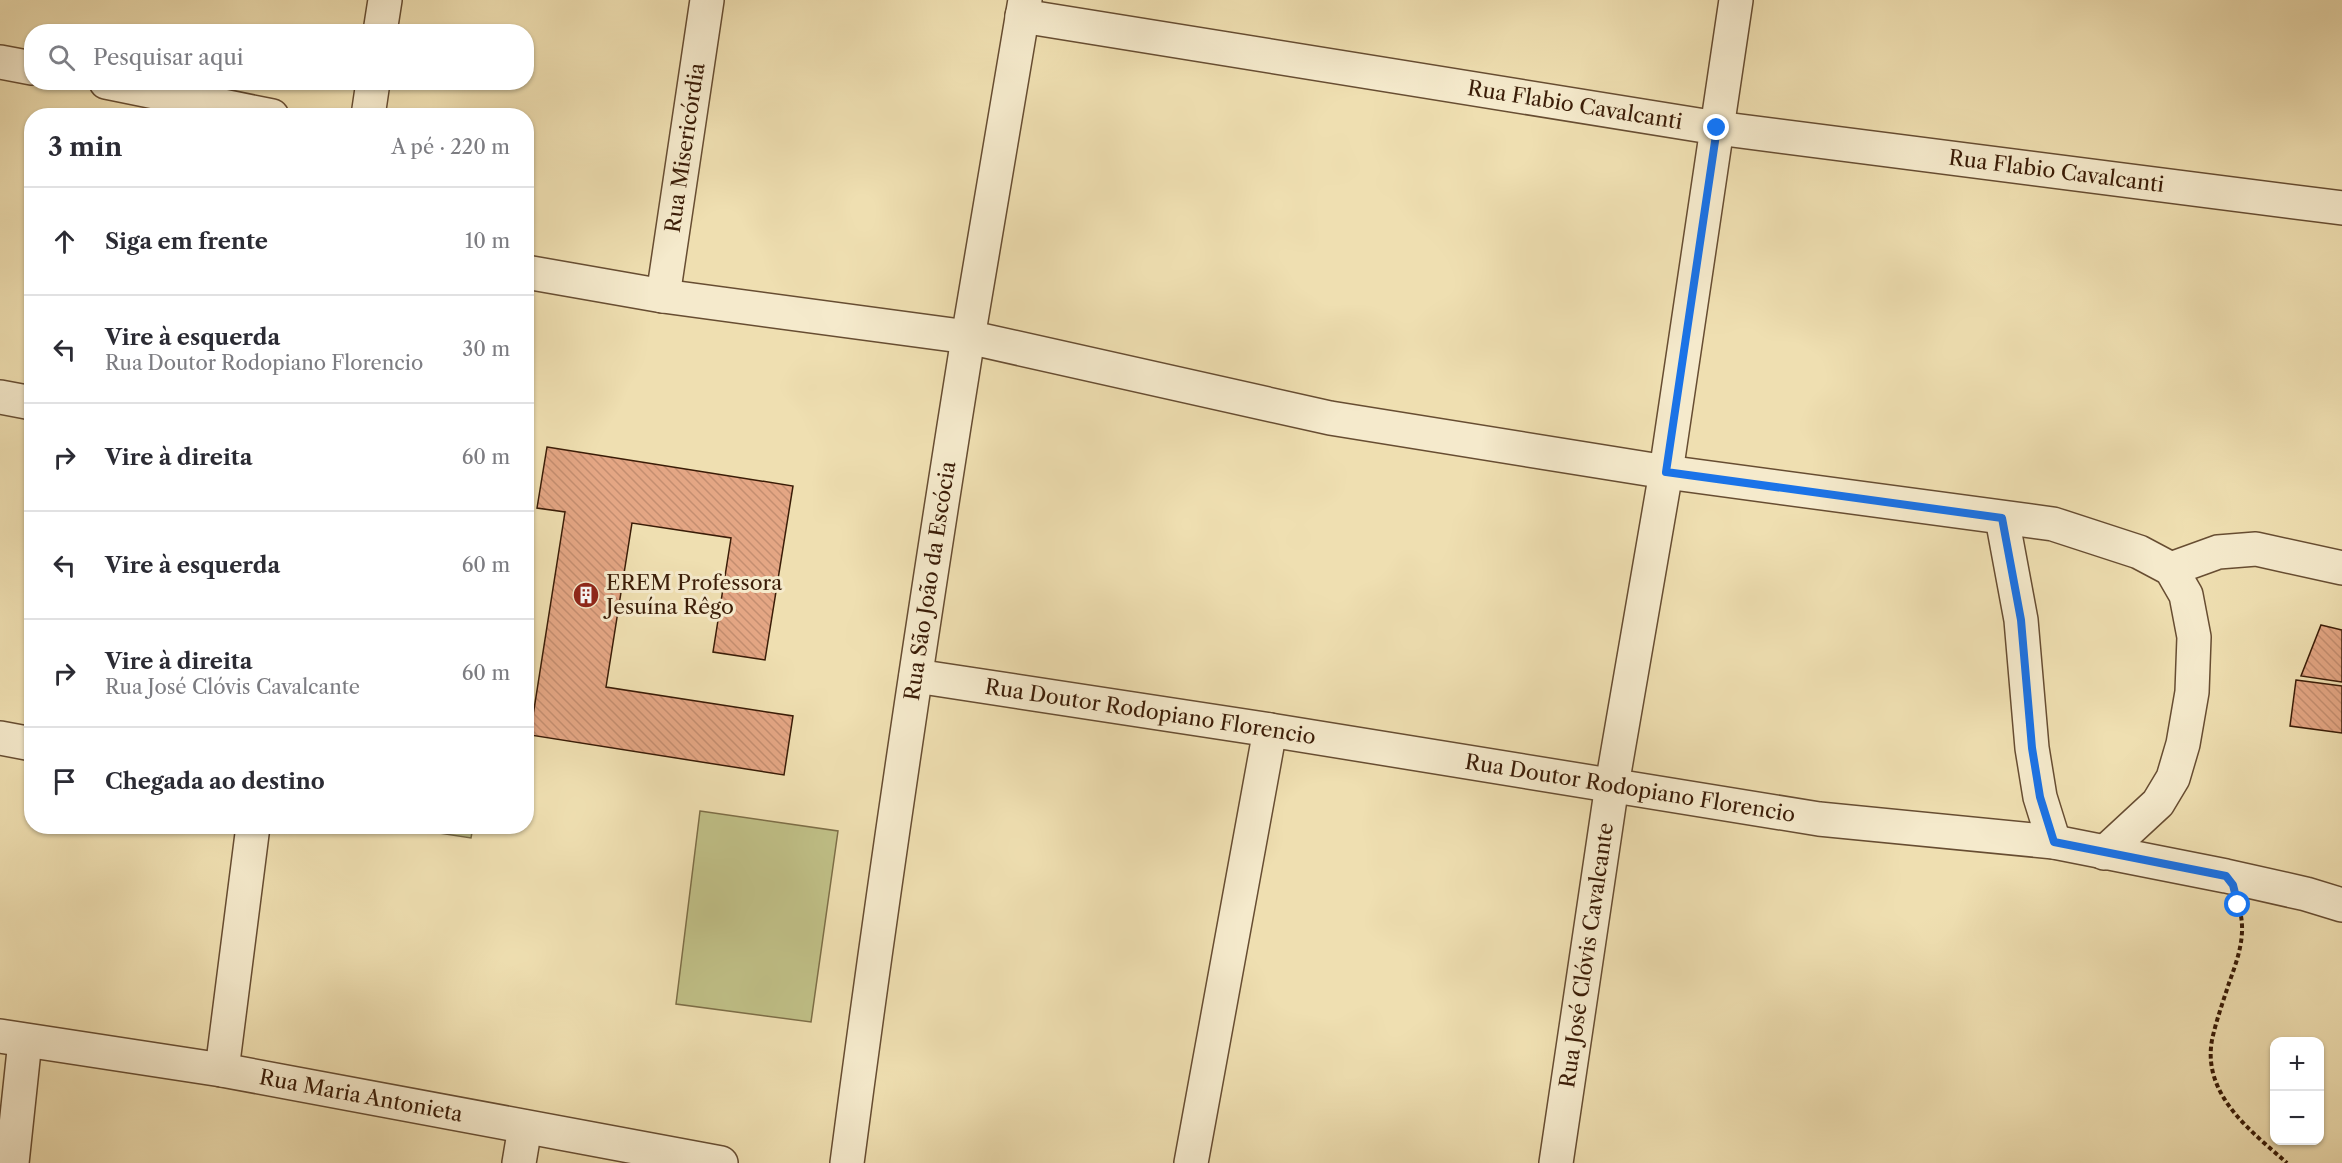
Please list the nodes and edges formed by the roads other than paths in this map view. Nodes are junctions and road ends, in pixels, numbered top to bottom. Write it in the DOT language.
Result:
graph roads {
  1 [pos="384,0"];
  2 [pos="707,0"];
  3 [pos="1737,0"];
  4 [pos="1023,8"];
  5 [pos="381,24"];
  6 [pos="0,62"];
  7 [pos="24,66"];
  8 [pos="145,90"];
  9 [pos="372,90"];
  10 [pos="233,108"];
  11 [pos="369,108"];
  12 [pos="1717,128"];
  13 [pos="2342,208"];
  14 [pos="534,273"];
  15 [pos="663,296"];
  16 [pos="968,337"];
  17 [pos="0,397"];
  18 [pos="24,402"];
  19 [pos="1666,472"];
  20 [pos="2002,518"];
  21 [pos="2342,568"];
  22 [pos="2172,569"];
  23 [pos="916,676"];
  24 [pos="1270,730"];
  25 [pos="0,738"];
  26 [pos="24,742"];
  27 [pos="1612,785"];
  28 [pos="252,834"];
  29 [pos="2054,842"];
  30 [pos="2104,853"];
  31 [pos="2342,905"];
  32 [pos="12,1038"];
  33 [pos="222,1070"];
  34 [pos="525,1127"];
  35 [pos="12,1163"];
  36 [pos="519,1163"];
  37 [pos="721,1163"];
  38 [pos="847,1163"];
  39 [pos="1191,1163"];
  40 [pos="1556,1163"];
  1 -- 5 [label="street"];
  2 -- 15 [label="street, Rua Misericórdia"];
  3 -- 12 [label="street, Rua José Clóvis Cavalcante"];
  4 -- 12 [label="street, Rua Flabio Cavalcanti"];
  4 -- 16 [label="street, Rua São João da Escócia"];
  6 -- 7 [label="street"];
  8 -- 10 [label="street"];
  9 -- 11 [label="street"];
  12 -- 13 [label="street, Rua Flabio Cavalcanti"];
  12 -- 19 [label="street, Rua José Clóvis Cavalcante"];
  14 -- 15 [label="street"];
  15 -- 16 [label="street"];
  16 -- 19 [label="street"];
  16 -- 23 [label="street, Rua São João da Escócia"];
  17 -- 18 [label="street"];
  19 -- 20 [label="street"];
  19 -- 27 [label="street, Rua José Clóvis Cavalcante"];
  20 -- 22 [label="street"];
  20 -- 29 [label="street"];
  21 -- 22 [label="street"];
  22 -- 30 [label="street"];
  23 -- 24 [label="street, Rua Doutor Rodopiano Florencio"];
  23 -- 38 [label="street, Rua São João da Escócia"];
  24 -- 27 [label="street, Rua Doutor Rodopiano Florencio"];
  24 -- 39 [label="street"];
  25 -- 26 [label="street"];
  27 -- 29 [label="street, Rua Doutor Rodopiano Florencio"];
  27 -- 40 [label="street, Rua José Clóvis Cavalcante"];
  28 -- 33 [label="street"];
  29 -- 30 [label="street, Rua Doutor Rodopiano Florencio"];
  30 -- 31 [label="street, Rua Doutor Rodopiano Florencio"];
  32 -- 33 [label="street, Rua Maria Antonieta"];
  32 -- 35 [label="street"];
  33 -- 34 [label="street, Rua Maria Antonieta"];
  34 -- 36 [label="street"];
  34 -- 37 [label="street, Rua Maria Antonieta"];
}
